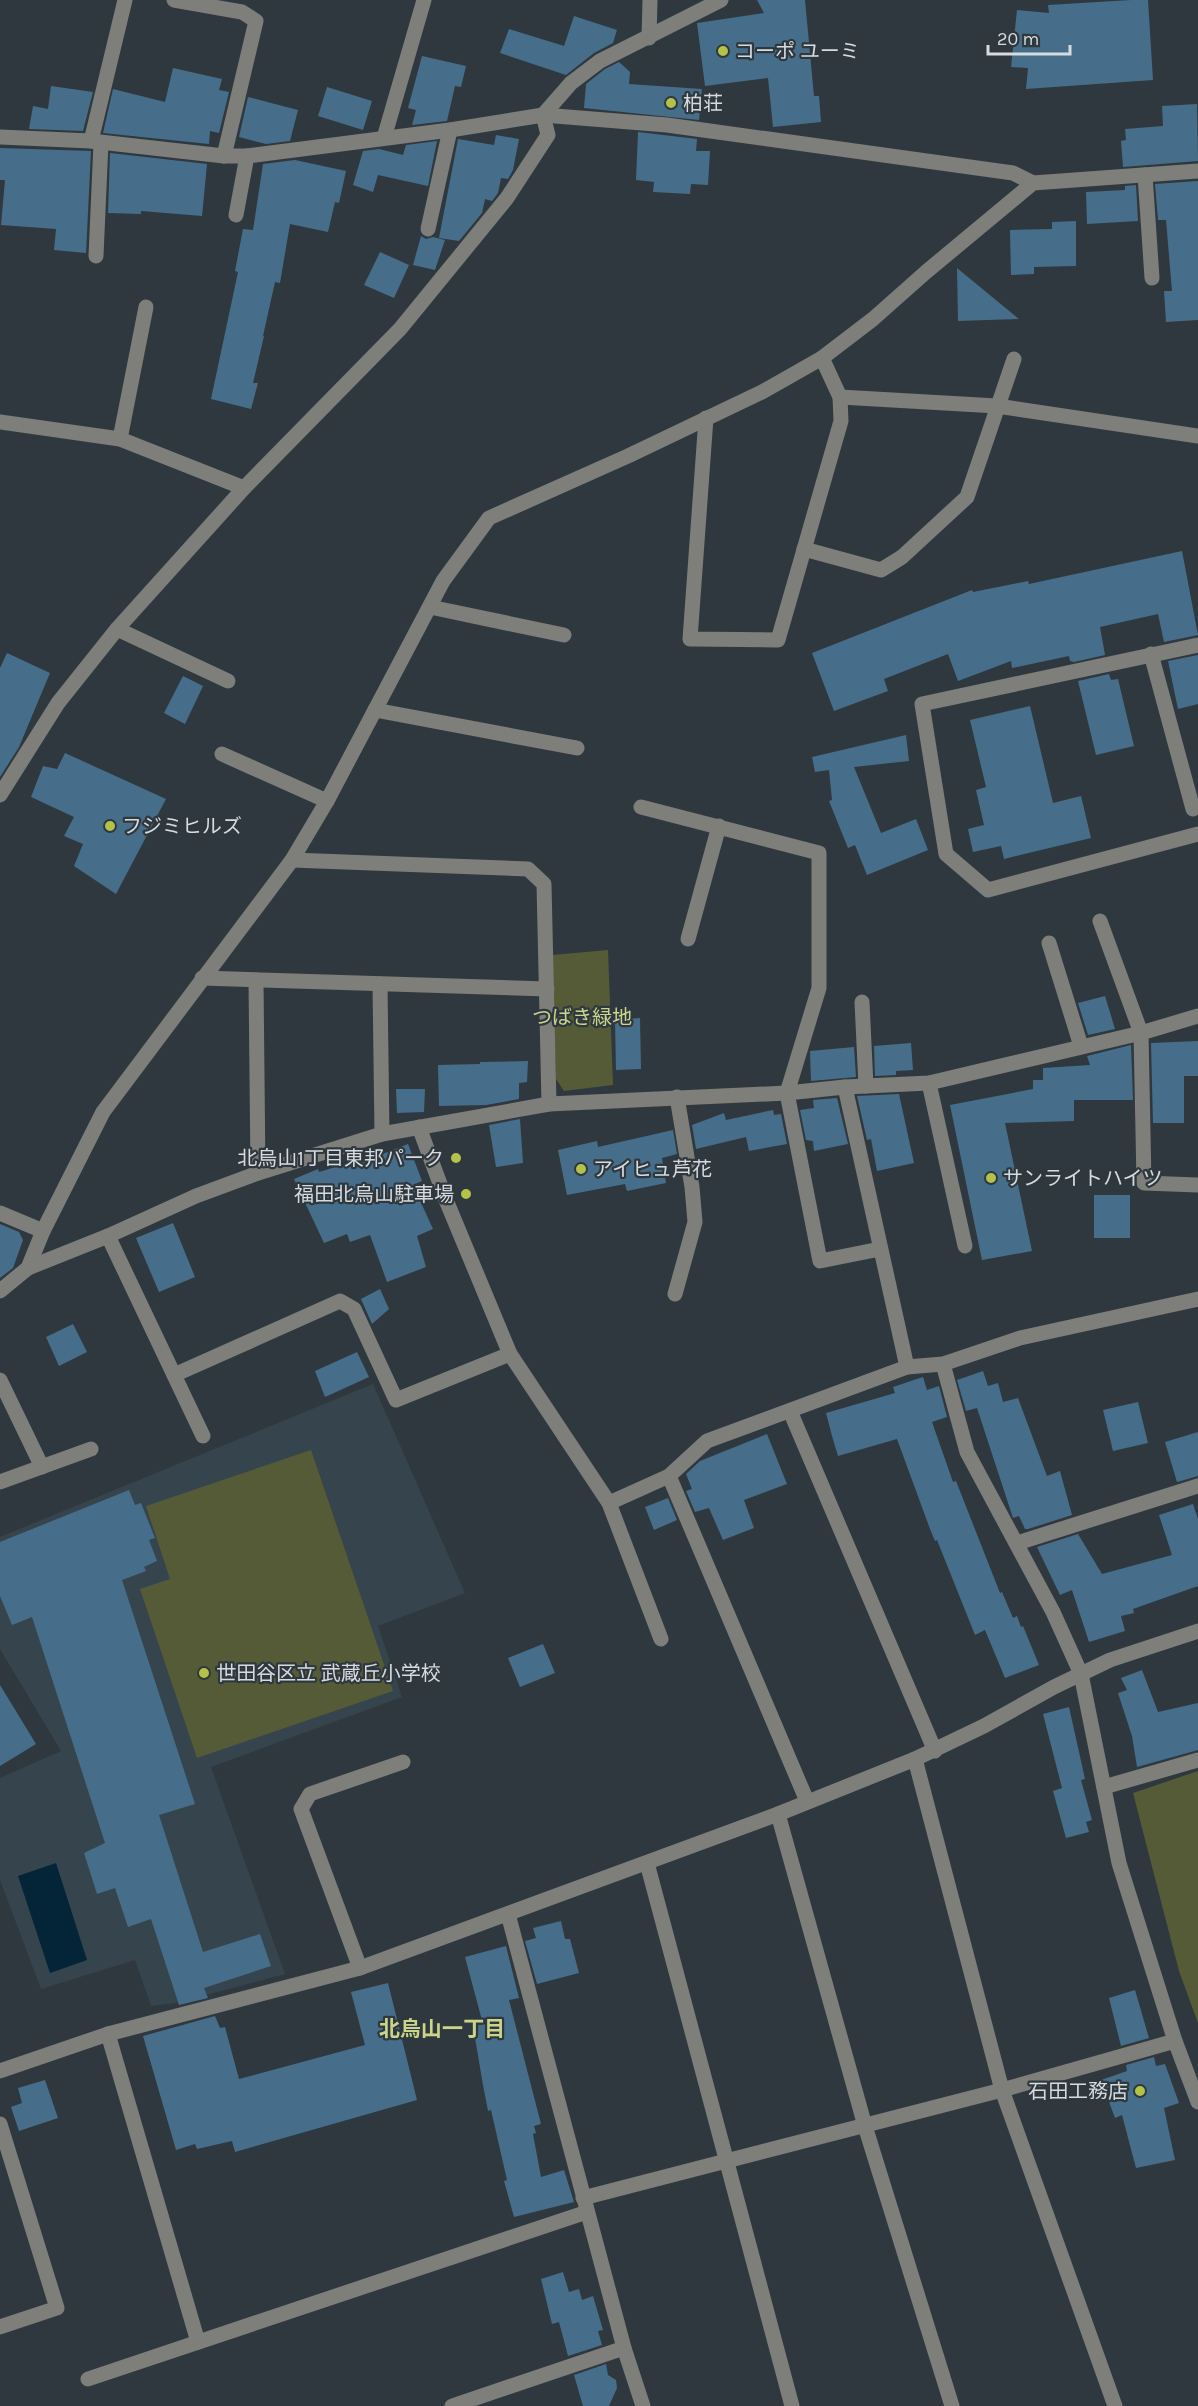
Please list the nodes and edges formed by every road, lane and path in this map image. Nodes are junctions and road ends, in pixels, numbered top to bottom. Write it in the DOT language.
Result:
graph roads {
  1 [pos="125,0"];
  2 [pos="174,0"];
  3 [pos="424,0"];
  4 [pos="650,0"];
  5 [pos="721,0"];
  6 [pos="244,6"];
  7 [pos="649,38"];
  8 [pos="543,115"];
  9 [pos="450,130"];
  10 [pos="0,137"];
  11 [pos="384,138"];
  12 [pos="96,142"];
  13 [pos="224,156"];
  14 [pos="247,156"];
  15 [pos="1198,171"];
  16 [pos="1145,175"];
  17 [pos="1033,183"];
  18 [pos="236,215"];
  19 [pos="428,229"];
  20 [pos="96,256"];
  21 [pos="1152,278"];
  22 [pos="146,307"];
  23 [pos="822,358"];
  24 [pos="1014,358"];
  25 [pos="840,397"];
  26 [pos="997,406"];
  27 [pos="706,418"];
  28 [pos="0,422"];
  29 [pos="1198,435"];
  30 [pos="120,439"];
  31 [pos="244,488"];
  32 [pos="804,549"];
  33 [pos="430,607"];
  34 [pos="117,628"];
  35 [pos="564,635"];
  36 [pos="1198,645"];
  37 [pos="1151,654"];
  38 [pos="228,681"];
  39 [pos="375,710"];
  40 [pos="577,748"];
  41 [pos="222,754"];
  42 [pos="5,778"];
  43 [pos="0,795"];
  44 [pos="327,801"];
  45 [pos="641,807"];
  46 [pos="1196,808"];
  47 [pos="719,826"];
  48 [pos="1198,829"];
  49 [pos="1198,834"];
  50 [pos="292,860"];
  51 [pos="1100,921"];
  52 [pos="688,939"];
  53 [pos="1049,943"];
  54 [pos="202,978"];
  55 [pos="256,980"];
  56 [pos="380,984"];
  57 [pos="547,989"];
  58 [pos="862,1002"];
  59 [pos="1198,1016"];
  60 [pos="1140,1033"];
  61 [pos="1081,1046"];
  62 [pos="929,1083"];
  63 [pos="866,1086"];
  64 [pos="845,1087"];
  65 [pos="787,1093"];
  66 [pos="677,1097"];
  67 [pos="549,1104"];
  68 [pos="419,1127"];
  69 [pos="382,1134"];
  70 [pos="258,1173"];
  71 [pos="1198,1185"];
  72 [pos="0,1213"];
  73 [pos="43,1231"];
  74 [pos="108,1236"];
  75 [pos="965,1246"];
  76 [pos="880,1249"];
  77 [pos="28,1268"];
  78 [pos="0,1291"];
  79 [pos="675,1294"];
  80 [pos="1198,1299"];
  81 [pos="510,1354"];
  82 [pos="943,1364"];
  83 [pos="908,1367"];
  84 [pos="174,1375"];
  85 [pos="0,1380"];
  86 [pos="790,1412"];
  87 [pos="202,1436"];
  88 [pos="91,1449"];
  89 [pos="42,1467"];
  90 [pos="669,1476"];
  91 [pos="0,1482"];
  92 [pos="1198,1486"];
  93 [pos="609,1503"];
  94 [pos="1017,1543"];
  95 [pos="1198,1631"];
  96 [pos="661,1639"];
  97 [pos="1081,1674"];
  98 [pos="935,1751"];
  99 [pos="915,1759"];
  100 [pos="1198,1760"];
  101 [pos="403,1761"];
  102 [pos="1104,1787"];
  103 [pos="807,1801"];
  104 [pos="778,1814"];
  105 [pos="647,1863"];
  106 [pos="508,1914"];
  107 [pos="360,1968"];
  108 [pos="108,2034"];
  109 [pos="1175,2041"];
  110 [pos="0,2071"];
  111 [pos="1002,2090"];
  112 [pos="1198,2102"];
  113 [pos="0,2124"];
  114 [pos="865,2126"];
  115 [pos="726,2163"];
  116 [pos="585,2205"];
  117 [pos="0,2327"];
  118 [pos="198,2343"];
  119 [pos="624,2348"];
  120 [pos="88,2379"];
  121 [pos="452,2406"];
  122 [pos="643,2406"];
  123 [pos="792,2406"];
  124 [pos="952,2406"];
  125 [pos="1115,2406"];
  1 -- 12 [label="street"];
  2 -- 6 [label="street"];
  3 -- 11 [label="street"];
  4 -- 7 [label="street"];
  5 -- 7 [label="street"];
  6 -- 13 [label="street"];
  7 -- 8 [label="street"];
  8 -- 9 [label="street"];
  8 -- 17 [label="street"];
  8 -- 31 [label="street"];
  9 -- 11 [label="street"];
  9 -- 19 [label="street"];
  10 -- 12 [label="street"];
  11 -- 14 [label="street"];
  12 -- 13 [label="street"];
  12 -- 20 [label="street"];
  13 -- 14 [label="street"];
  14 -- 18 [label="street"];
  15 -- 16 [label="street"];
  16 -- 17 [label="street"];
  16 -- 21 [label="street"];
  17 -- 23 [label="street"];
  22 -- 30 [label="street"];
  23 -- 25 [label="street"];
  23 -- 27 [label="street"];
  24 -- 26 [label="street"];
  25 -- 26 [label="street"];
  25 -- 32 [label="street"];
  26 -- 29 [label="street"];
  26 -- 32 [label="street"];
  27 -- 32 [label="street"];
  27 -- 33 [label="street"];
  28 -- 30 [label="street"];
  30 -- 31 [label="street"];
  31 -- 34 [label="street"];
  33 -- 35 [label="street"];
  33 -- 39 [label="street"];
  34 -- 38 [label="street"];
  34 -- 42 [label="street"];
  36 -- 37 [label="street"];
  37 -- 46 [label="street"];
  37 -- 49 [label="street"];
  39 -- 40 [label="street"];
  39 -- 44 [label="street"];
  41 -- 44 [label="street"];
  42 -- 43 [label="street"];
  44 -- 50 [label="street"];
  45 -- 47 [label="street"];
  46 -- 48 [label="street"];
  47 -- 52 [label="street"];
  47 -- 65 [label="street"];
  50 -- 54 [label="street"];
  50 -- 57 [label="street"];
  51 -- 60 [label="street"];
  53 -- 61 [label="street"];
  54 -- 55 [label="street"];
  54 -- 73 [label="street"];
  55 -- 56 [label="street"];
  55 -- 70 [label="street"];
  56 -- 57 [label="street"];
  56 -- 69 [label="street"];
  57 -- 67 [label="street"];
  58 -- 63 [label="street"];
  59 -- 60 [label="street"];
  60 -- 61 [label="street"];
  60 -- 71 [label="street"];
  61 -- 62 [label="street"];
  62 -- 63 [label="street"];
  62 -- 75 [label="street"];
  63 -- 64 [label="street"];
  64 -- 65 [label="street"];
  64 -- 76 [label="street"];
  65 -- 66 [label="street"];
  65 -- 76 [label="street"];
  66 -- 67 [label="street"];
  66 -- 79 [label="street"];
  67 -- 68 [label="street"];
  68 -- 69 [label="street"];
  68 -- 81 [label="street"];
  69 -- 70 [label="street"];
  70 -- 74 [label="street"];
  72 -- 73 [label="street"];
  73 -- 77 [label="street"];
  74 -- 77 [label="street"];
  74 -- 84 [label="street"];
  76 -- 83 [label="street"];
  77 -- 78 [label="street"];
  80 -- 82 [label="street"];
  81 -- 84 [label="street"];
  81 -- 93 [label="street"];
  82 -- 83 [label="street"];
  82 -- 94 [label="street"];
  83 -- 86 [label="street"];
  84 -- 87 [label="street"];
  85 -- 89 [label="street"];
  86 -- 90 [label="street"];
  86 -- 98 [label="street"];
  88 -- 89 [label="street"];
  89 -- 91 [label="street"];
  90 -- 93 [label="street"];
  90 -- 103 [label="street"];
  92 -- 94 [label="street"];
  93 -- 96 [label="street"];
  94 -- 97 [label="street"];
  95 -- 97 [label="street"];
  97 -- 98 [label="street"];
  97 -- 102 [label="street"];
  98 -- 99 [label="street"];
  99 -- 103 [label="street"];
  99 -- 111 [label="street"];
  100 -- 102 [label="street"];
  101 -- 107 [label="street"];
  102 -- 109 [label="street"];
  103 -- 104 [label="street"];
  104 -- 105 [label="street"];
  104 -- 114 [label="street"];
  105 -- 106 [label="street"];
  105 -- 115 [label="street"];
  106 -- 107 [label="street"];
  106 -- 116 [label="street"];
  107 -- 108 [label="street"];
  108 -- 110 [label="street"];
  108 -- 118 [label="street"];
  109 -- 111 [label="street"];
  109 -- 112 [label="street"];
  111 -- 114 [label="street"];
  111 -- 125 [label="street"];
  113 -- 117 [label="street"];
  114 -- 115 [label="street"];
  114 -- 124 [label="street"];
  115 -- 116 [label="street"];
  115 -- 123 [label="street"];
  116 -- 118 [label="street"];
  116 -- 119 [label="street"];
  118 -- 120 [label="street"];
  119 -- 121 [label="street"];
  119 -- 122 [label="street"];
}
